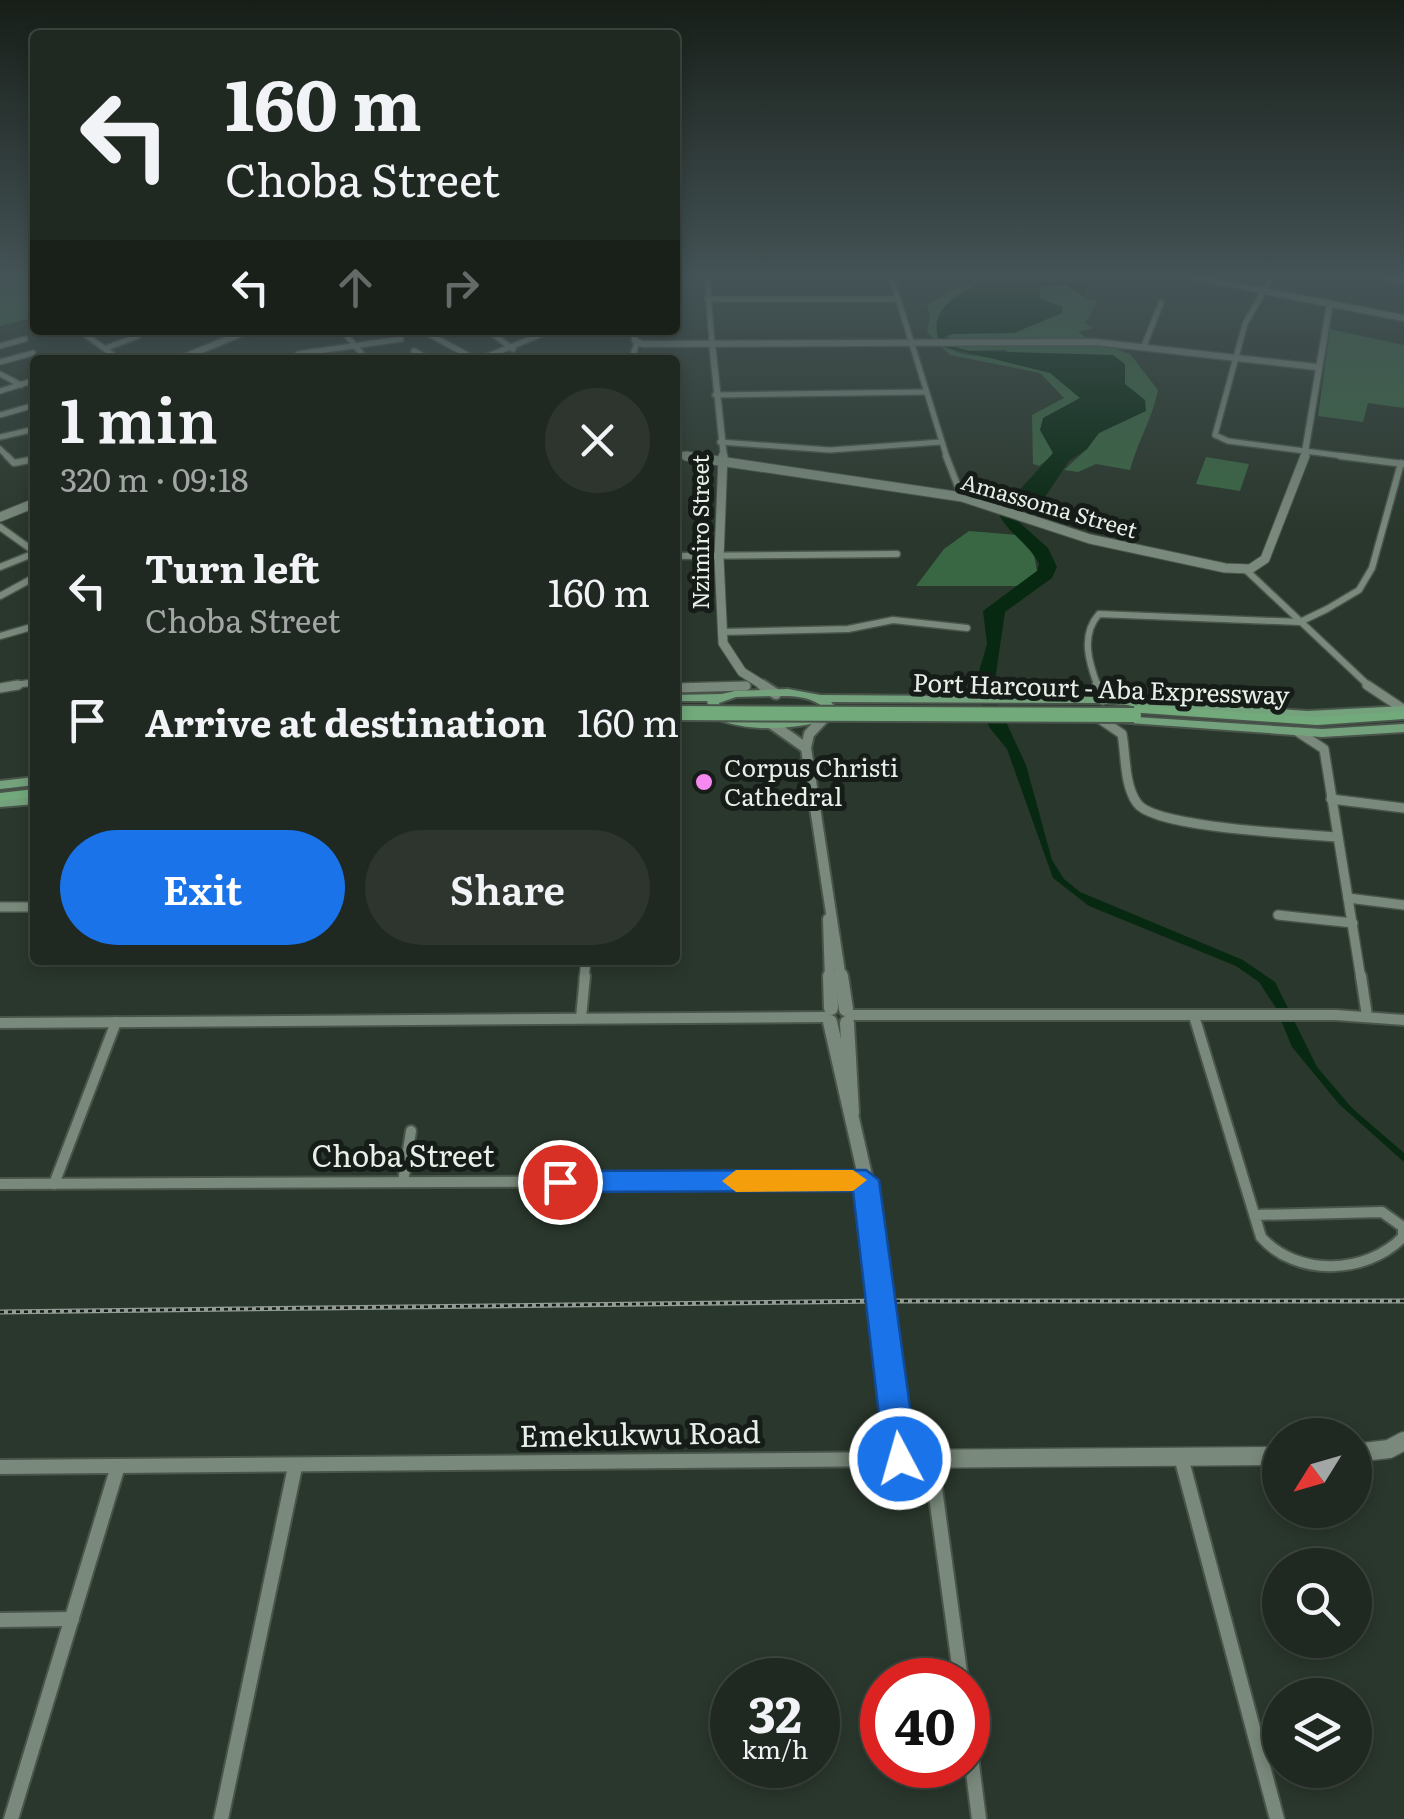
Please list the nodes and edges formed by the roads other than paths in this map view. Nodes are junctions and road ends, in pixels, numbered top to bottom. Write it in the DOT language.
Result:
graph roads {
  1 [pos="713,361"];
  2 [pos="915,361"];
  3 [pos="1235,361"];
  4 [pos="1267,361"];
  5 [pos="1317,361"];
  6 [pos="1316,367"];
  7 [pos="0,374"];
  8 [pos="30,381"];
  9 [pos="20,384"];
  10 [pos="0,391"];
  11 [pos="926,392"];
  12 [pos="715,394"];
  13 [pos="30,406"];
  14 [pos="0,415"];
  15 [pos="30,430"];
  16 [pos="0,437"];
  17 [pos="940,442"];
  18 [pos="0,449"];
  19 [pos="1307,450"];
  20 [pos="680,451"];
  21 [pos="680,451"];
  22 [pos="722,453"];
  23 [pos="30,460"];
  24 [pos="1402,464"];
  25 [pos="962,497"];
  26 [pos="30,507"];
  27 [pos="0,522"];
  28 [pos="30,548"];
  29 [pos="30,554"];
  30 [pos="897,554"];
  31 [pos="680,556"];
  32 [pos="719,558"];
  33 [pos="0,566"];
  34 [pos="1246,570"];
  35 [pos="30,580"];
  36 [pos="0,596"];
  37 [pos="1300,622"];
  38 [pos="30,627"];
  39 [pos="967,628"];
  40 [pos="722,632"];
  41 [pos="0,636"];
  42 [pos="742,672"];
  43 [pos="30,683"];
  44 [pos="0,688"];
  45 [pos="680,688"];
  46 [pos="740,690"];
  47 [pos="776,694"];
  48 [pos="718,697"];
  49 [pos="821,698"];
  50 [pos="1380,698"];
  51 [pos="1102,700"];
  52 [pos="680,701"];
  53 [pos="680,701"];
  54 [pos="1376,712"];
  55 [pos="1135,715"];
  56 [pos="680,716"];
  57 [pos="680,716"];
  58 [pos="1404,717"];
  59 [pos="721,718"];
  60 [pos="822,719"];
  61 [pos="1100,719"];
  62 [pos="769,722"];
  63 [pos="1272,722"];
  64 [pos="1339,733"];
  65 [pos="1122,734"];
  66 [pos="806,748"];
  67 [pos="1324,749"];
  68 [pos="30,791"];
  69 [pos="0,794"];
  70 [pos="1331,799"];
  71 [pos="1404,808"];
  72 [pos="1337,837"];
  73 [pos="1348,898"];
  74 [pos="1404,905"];
  75 [pos="0,907"];
  76 [pos="30,907"];
  77 [pos="1278,915"];
  78 [pos="1353,924"];
  79 [pos="586,965"];
  80 [pos="838,1016"];
  81 [pos="1194,1016"];
  82 [pos="1367,1016"];
  83 [pos="581,1018"];
  84 [pos="1404,1020"];
  85 [pos="116,1022"];
  86 [pos="0,1023"];
  87 [pos="412,1130"];
  88 [pos="866,1180"];
  89 [pos="403,1182"];
  90 [pos="0,1184"];
  91 [pos="54,1184"];
  92 [pos="1255,1215"];
  93 [pos="1404,1441"];
  94 [pos="1372,1451"];
  95 [pos="1262,1456"];
  96 [pos="1181,1457"];
  97 [pos="900,1459"];
  98 [pos="931,1459"];
  99 [pos="118,1466"];
  100 [pos="0,1467"];
  101 [pos="294,1467"];
  102 [pos="72,1619"];
  103 [pos="0,1620"];
  104 [pos="957,1658"];
  105 [pos="975,1788"];
  106 [pos="12,1819"];
  107 [pos="221,1819"];
  108 [pos="979,1819"];
  109 [pos="1277,1819"];
  1 -- 12 [label="street, Nzimiro Street"];
  2 -- 11 [label="street"];
  3 -- 19 [label="street"];
  4 -- 6 [label="street"];
  5 -- 6 [label="street"];
  6 -- 19 [label="street"];
  7 -- 9 [label="street"];
  8 -- 9 [label="street"];
  9 -- 10 [label="street"];
  11 -- 12 [label="street"];
  11 -- 17 [label="street"];
  12 -- 22 [label="street, Nzimiro Street"];
  13 -- 14 [label="street"];
  15 -- 16 [label="street"];
  17 -- 22 [label="street"];
  17 -- 25 [label="street"];
  18 -- 23 [label="street"];
  19 -- 24 [label="street"];
  19 -- 34 [label="street"];
  20 -- 22 [label="street"];
  21 -- 22 [label="street"];
  22 -- 25 [label="street, Amassoma Street"];
  22 -- 32 [label="street, Nzimiro Street"];
  24 -- 37 [label="street"];
  25 -- 34 [label="street, Amassoma Street"];
  26 -- 27 [label="street"];
  27 -- 28 [label="street"];
  29 -- 33 [label="street"];
  30 -- 32 [label="street"];
  31 -- 32 [label="street"];
  32 -- 40 [label="street, Nzimiro Street"];
  34 -- 37 [label="street"];
  35 -- 36 [label="street"];
  37 -- 50 [label="street"];
  37 -- 51 [label="street"];
  38 -- 41 [label="street"];
  39 -- 40 [label="street"];
  40 -- 42 [label="street, Nzimiro Street"];
  42 -- 46 [label="street, Nzimiro Street"];
  42 -- 47 [label="street"];
  43 -- 44 [label="street"];
  45 -- 46 [label="street"];
  46 -- 47 [label="main road"];
  46 -- 48 [label="main road"];
  47 -- 49 [label="main road"];
  48 -- 52 [label="main road"];
  48 -- 59 [label="main road"];
  49 -- 51 [label="main road"];
  49 -- 60 [label="main road"];
  50 -- 54 [label="street"];
  50 -- 58 [label="street"];
  51 -- 63 [label="main road"];
  53 -- 55 [label="highway, Port Harcourt - Aba Expressway, bridge"];
  54 -- 58 [label="main road"];
  54 -- 63 [label="main road"];
  55 -- 57 [label="highway, Port Harcourt - Aba Expressway, bridge"];
  55 -- 61 [label="main road"];
  55 -- 63 [label="highway, Port Harcourt - Aba Expressway"];
  55 -- 65 [label="street"];
  56 -- 59 [label="main road"];
  58 -- 63 [label="highway, Port Harcourt - Aba Expressway"];
  58 -- 64 [label="main road"];
  59 -- 62 [label="main road"];
  60 -- 61 [label="main road, bridge"];
  60 -- 62 [label="main road"];
  60 -- 66 [label="street"];
  61 -- 65 [label="street"];
  62 -- 66 [label="street"];
  63 -- 64 [label="main road"];
  63 -- 67 [label="street"];
  64 -- 67 [label="street"];
  65 -- 72 [label="street"];
  66 -- 80 [label="street"];
  67 -- 70 [label="street"];
  68 -- 69 [label="highway"];
  70 -- 71 [label="street"];
  70 -- 72 [label="street"];
  72 -- 73 [label="street"];
  73 -- 74 [label="street"];
  73 -- 78 [label="street"];
  75 -- 76 [label="street"];
  77 -- 78 [label="street"];
  78 -- 82 [label="street"];
  79 -- 83 [label="street"];
  80 -- 81 [label="street"];
  80 -- 83 [label="street"];
  80 -- 88 [label="street"];
  81 -- 82 [label="street"];
  81 -- 92 [label="street"];
  82 -- 84 [label="street"];
  83 -- 85 [label="street"];
  85 -- 86 [label="street"];
  85 -- 91 [label="street"];
  87 -- 89 [label="street"];
  88 -- 89 [label="street, Choba Street"];
  88 -- 97 [label="street"];
  89 -- 91 [label="street, Choba Street"];
  90 -- 91 [label="street, Choba Street"];
  92 -- 92 [label="street"];
  93 -- 94 [label="street"];
  95 -- 96 [label="street, Emekukwu Road"];
  96 -- 98 [label="street, Emekukwu Road"];
  96 -- 109 [label="street"];
  97 -- 98 [label="street, Emekukwu Road"];
  97 -- 101 [label="street, Emekukwu Road"];
  98 -- 104 [label="street"];
  99 -- 100 [label="street, Emekukwu Road"];
  99 -- 101 [label="street, Emekukwu Road"];
  99 -- 102 [label="street"];
  101 -- 107 [label="street"];
  102 -- 103 [label="street"];
  102 -- 106 [label="street"];
  105 -- 108 [label="street"];
}
